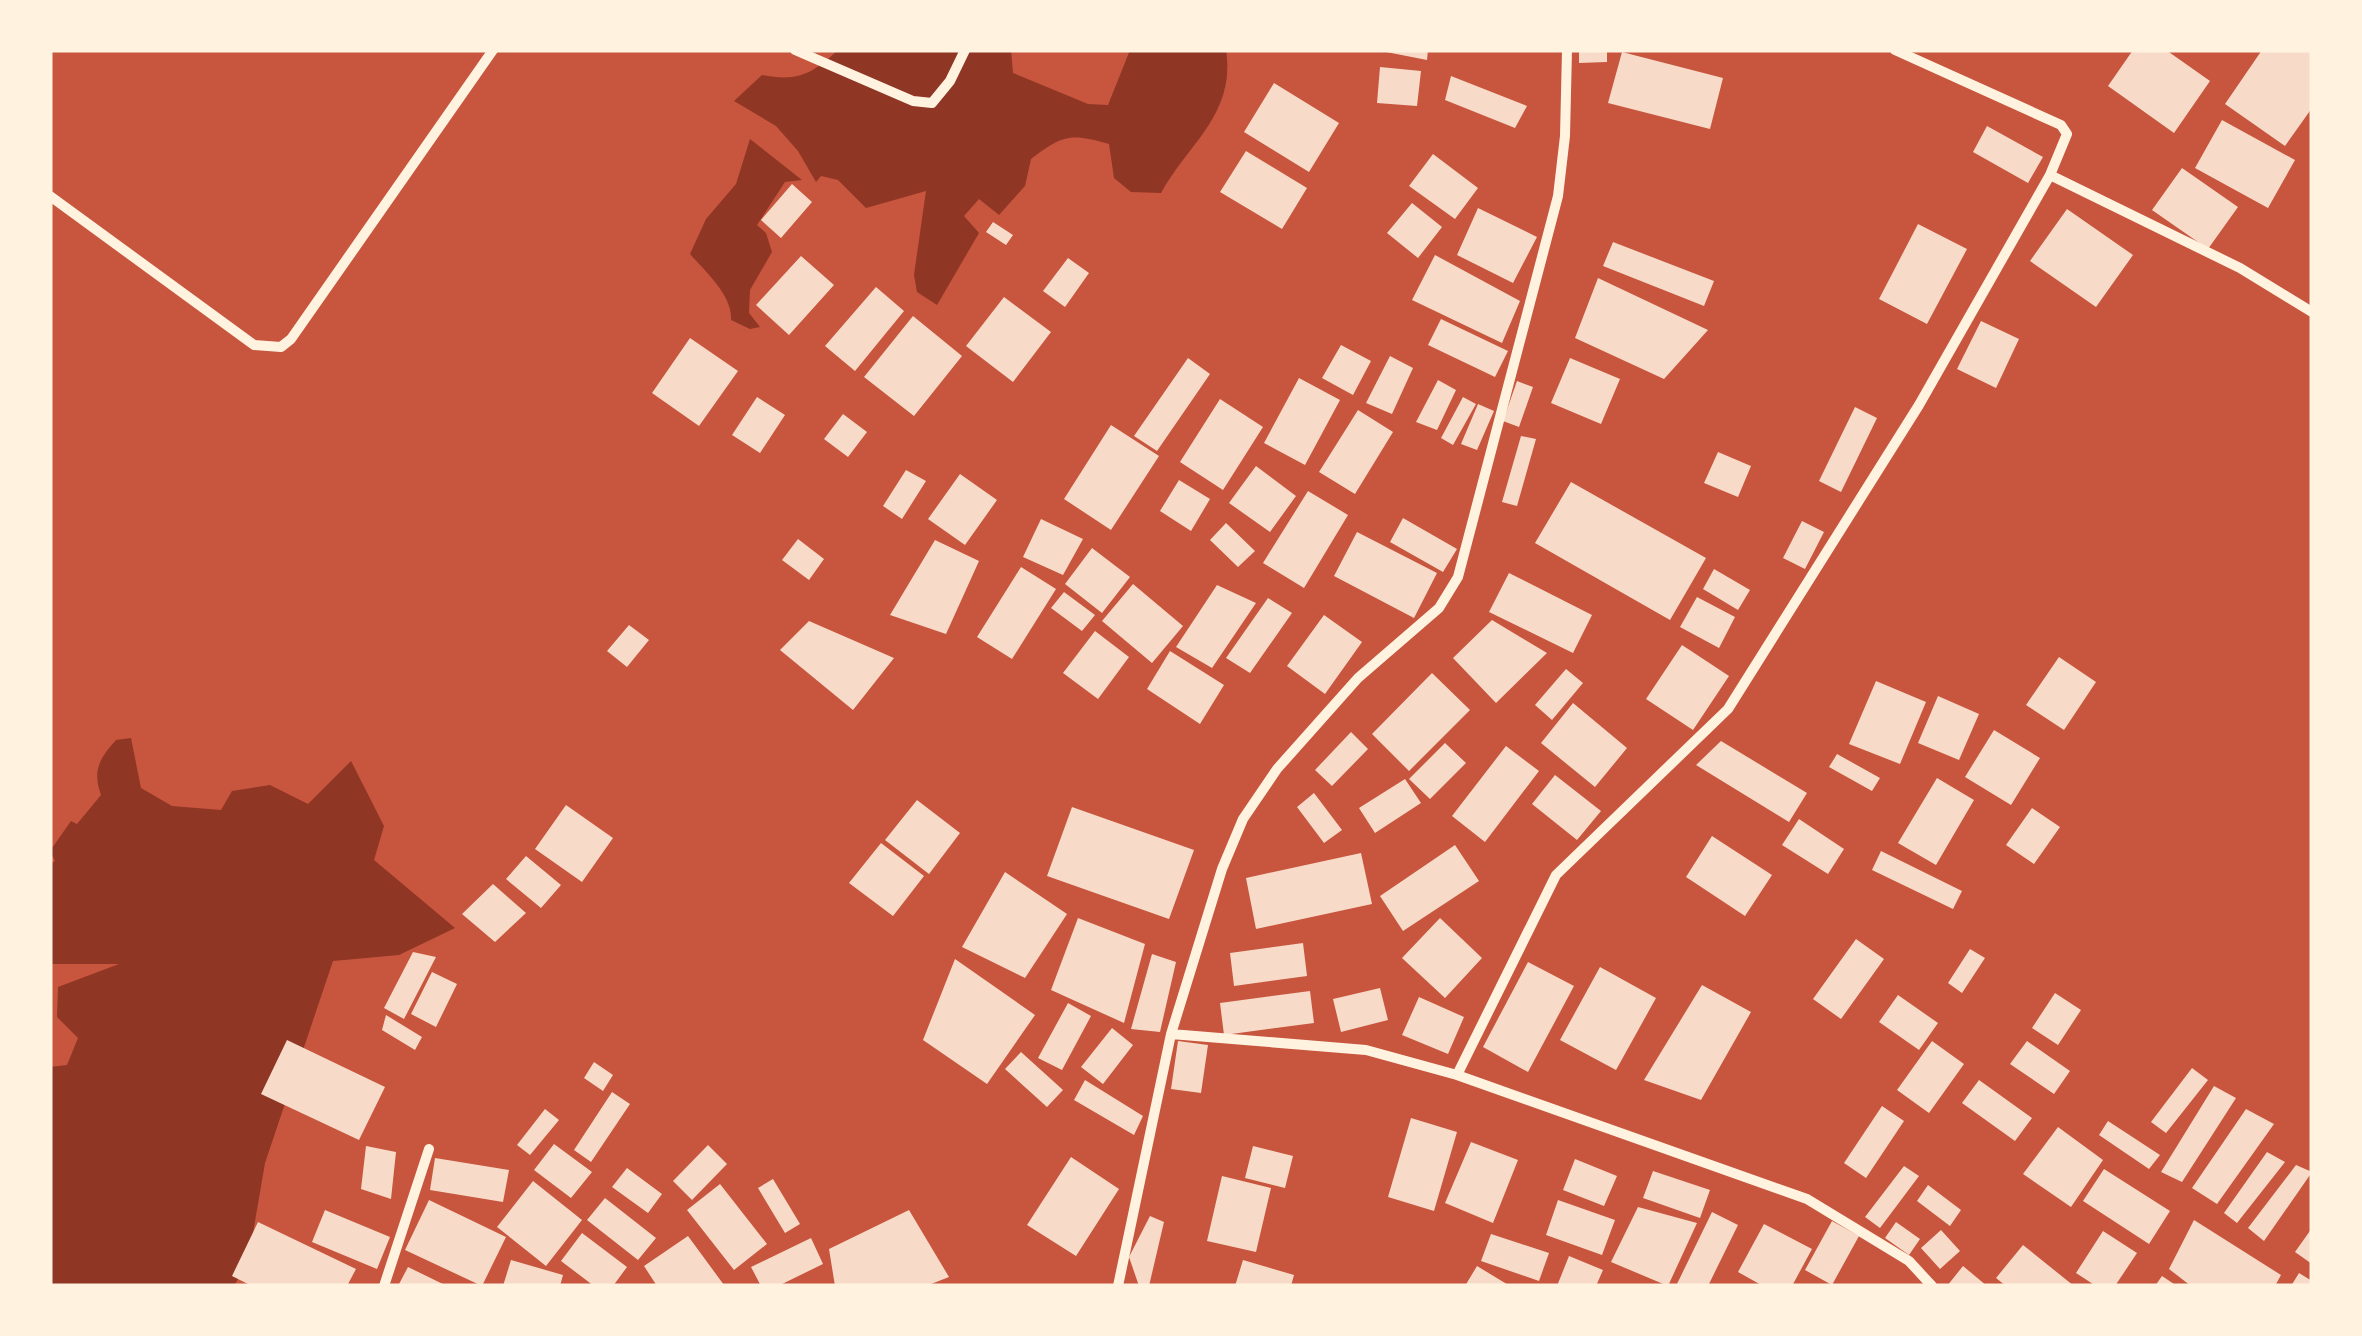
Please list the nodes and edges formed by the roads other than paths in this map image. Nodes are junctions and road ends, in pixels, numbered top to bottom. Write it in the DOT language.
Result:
graph roads {
  1 [pos="493,50"];
  2 [pos="795,50"];
  3 [pos="965,50"];
  4 [pos="1566,50"];
  5 [pos="1895,50"];
  6 [pos="2050,175"];
  7 [pos="50,196"];
  8 [pos="2312,312"];
  9 [pos="1171,1034"];
  10 [pos="1456,1075"];
  11 [pos="429,1149"];
  12 [pos="384,1286"];
  13 [pos="1118,1286"];
  14 [pos="1932,1286"];
  1 -- 7 [label="street"];
  2 -- 3 [label="street"];
  4 -- 9 [label="street"];
  5 -- 6 [label="street"];
  6 -- 8 [label="street"];
  6 -- 10 [label="street"];
  9 -- 10 [label="street"];
  9 -- 13 [label="street"];
  10 -- 14 [label="street"];
  11 -- 12 [label="street"];
}
